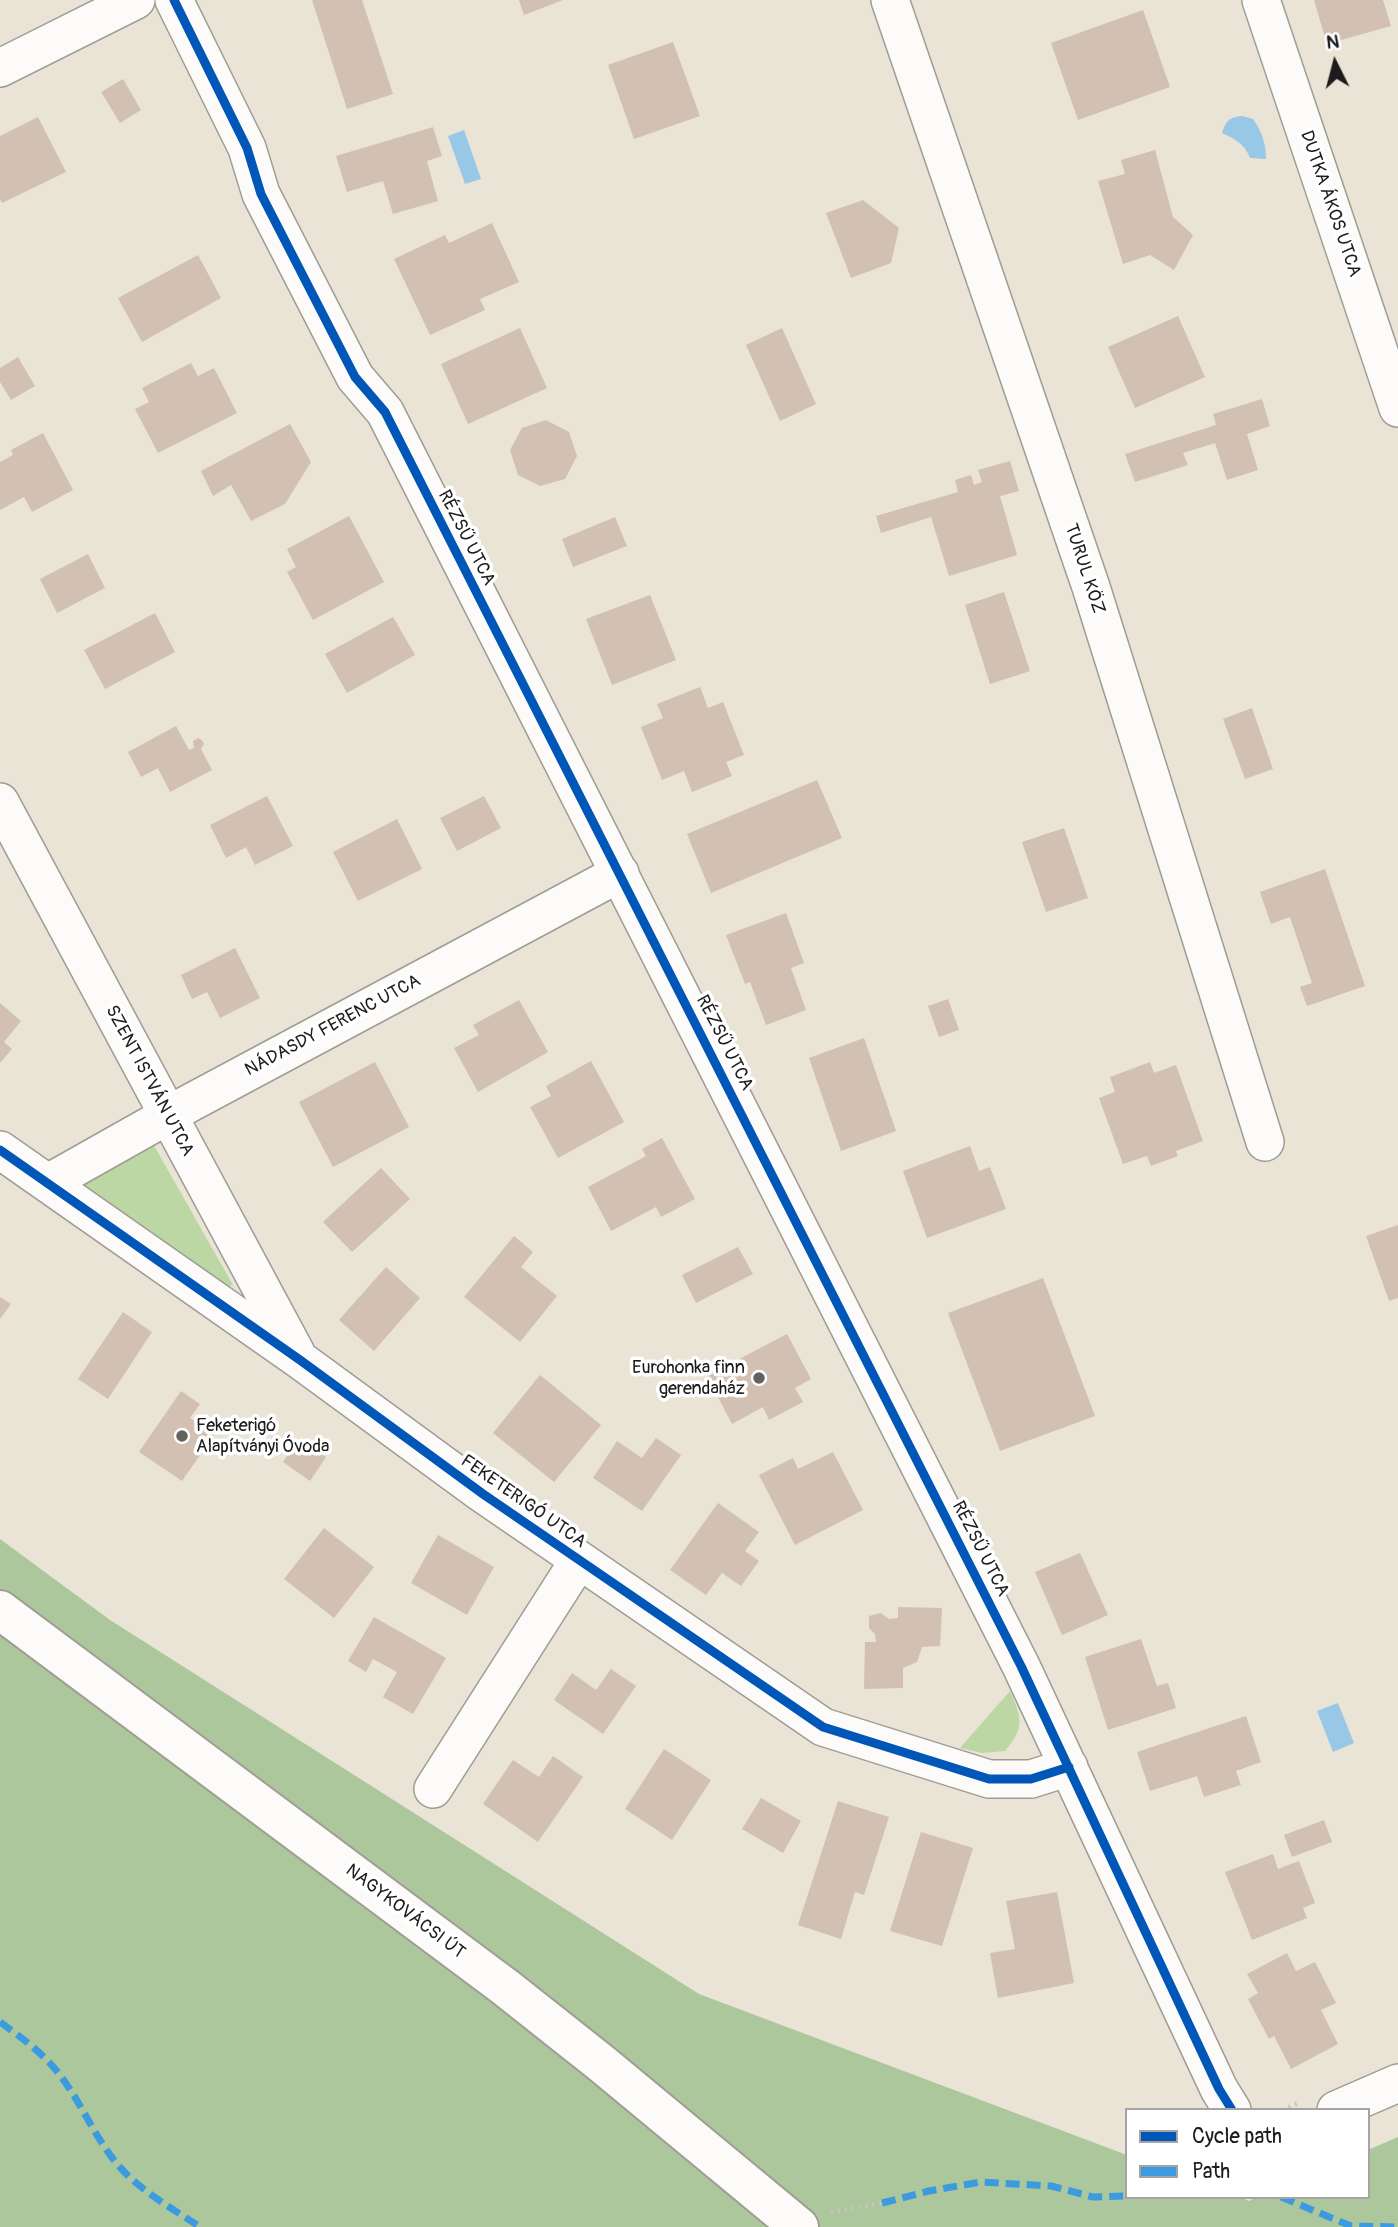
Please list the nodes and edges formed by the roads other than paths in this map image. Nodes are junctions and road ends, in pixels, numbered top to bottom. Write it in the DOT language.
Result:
graph roads {
  1 [pos="136,0"];
  2 [pos="174,0"];
  3 [pos="890,0"];
  4 [pos="1261,0"];
  5 [pos="0,68"];
  6 [pos="1398,408"];
  7 [pos="0,802"];
  8 [pos="620,873"];
  9 [pos="167,1116"];
  10 [pos="1265,1142"];
  11 [pos="0,1150"];
  12 [pos="48,1183"];
  13 [pos="300,1360"];
  14 [pos="579,1560"];
  15 [pos="0,1610"];
  16 [pos="1069,1767"];
  17 [pos="433,1788"];
  18 [pos="1398,2083"];
  19 [pos="1231,2108"];
  20 [pos="1341,2108"];
  21 [pos="799,2227"];
  1 -- 5 [label="street"];
  2 -- 8 [label="street, RÉZSŰ UTCA"];
  3 -- 10 [label="street, TURUL KÖZ"];
  4 -- 6 [label="street, DUTKA ÁKOS UTCA"];
  7 -- 9 [label="street, SZENT ISTVÁN UTCA"];
  8 -- 9 [label="street, NÁDASDY FERENC UTCA"];
  8 -- 16 [label="street, RÉZSŰ UTCA"];
  9 -- 12 [label="street, NÁDASDY FERENC UTCA"];
  9 -- 13 [label="street, SZENT ISTVÁN UTCA"];
  11 -- 12 [label="street, FEKETERIGÓ UTCA"];
  12 -- 13 [label="street, FEKETERIGÓ UTCA"];
  13 -- 14 [label="street, FEKETERIGÓ UTCA"];
  14 -- 16 [label="street, FEKETERIGÓ UTCA"];
  14 -- 17 [label="street, FEKETERIGÓ UTCA"];
  15 -- 21 [label="street, NAGYKOVÁCSI ÚT"];
  16 -- 19 [label="street, RÉZSŰ UTCA"];
  18 -- 20 [label="street"];
}
